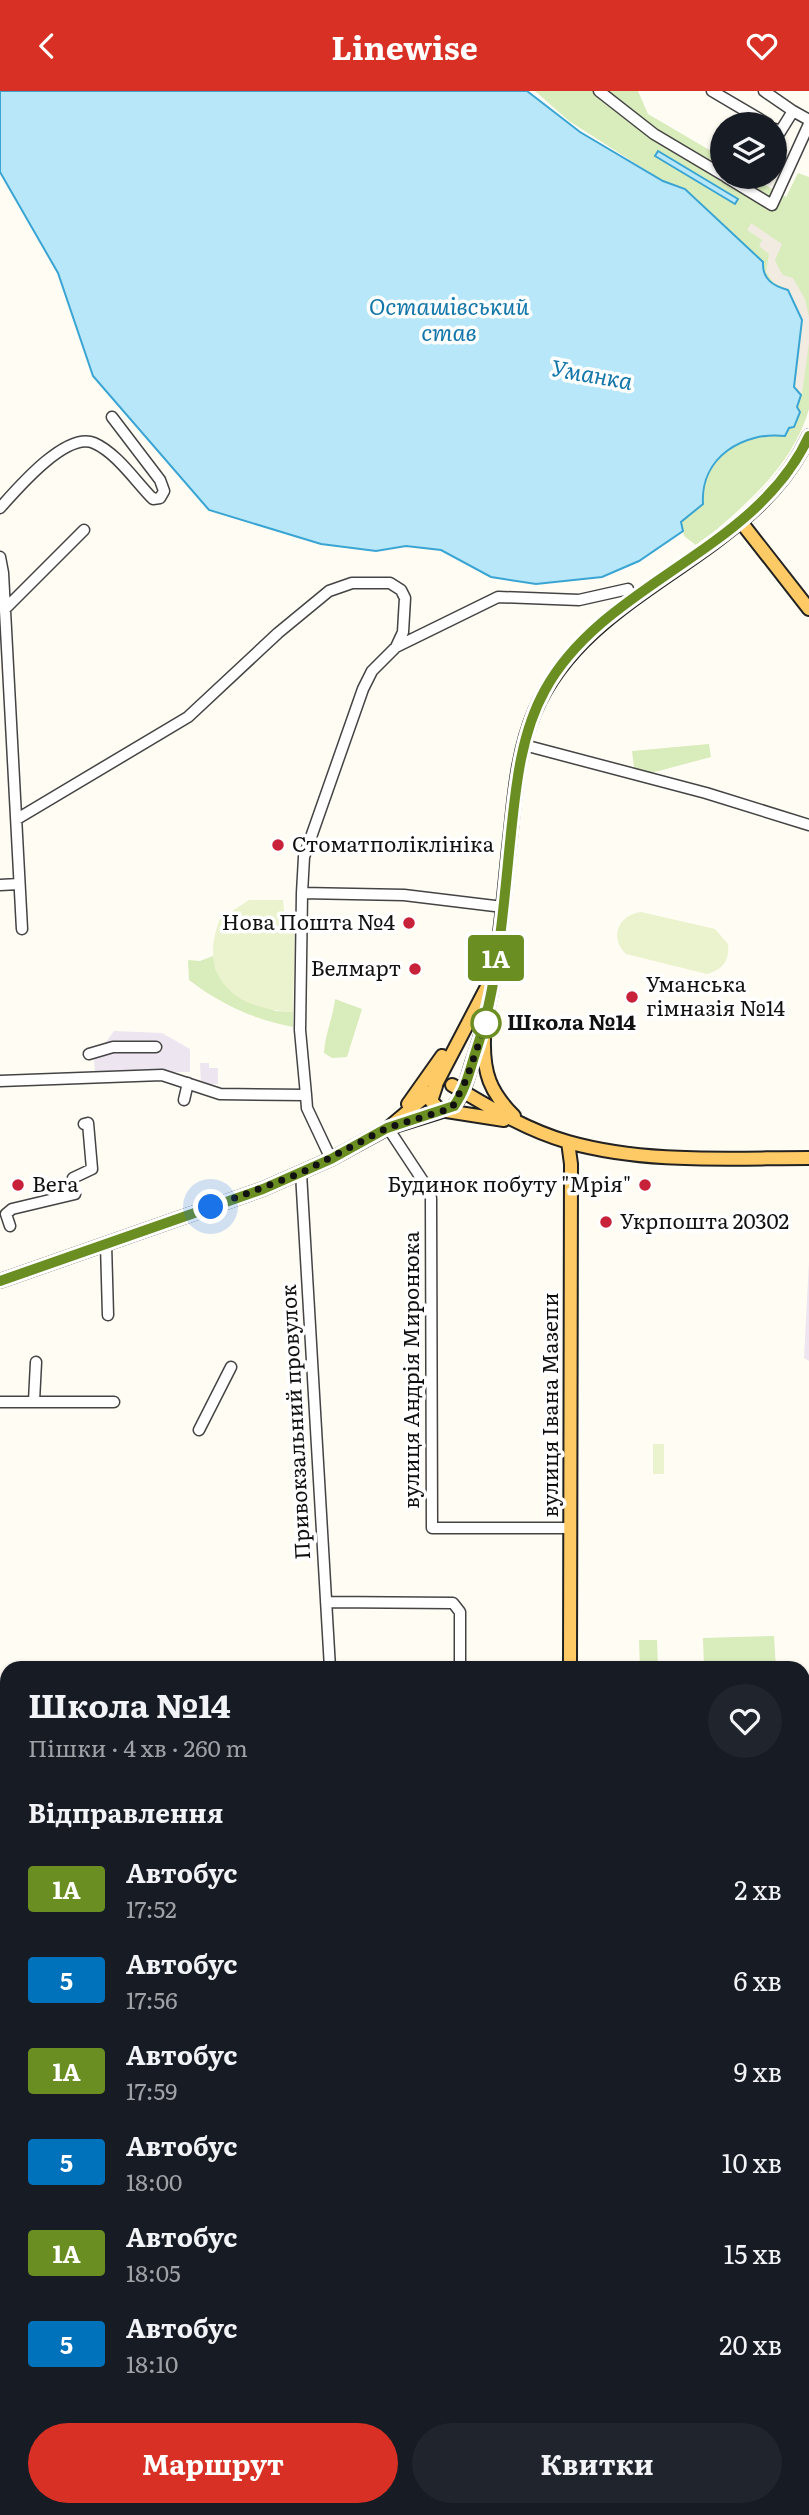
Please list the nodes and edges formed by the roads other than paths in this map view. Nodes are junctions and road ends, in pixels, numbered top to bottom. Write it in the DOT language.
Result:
graph roads {
  1 [pos="599,91"];
  2 [pos="712,91"];
  3 [pos="764,91"];
  4 [pos="793,111"];
  5 [pos="748,112"];
  6 [pos="787,121"];
  7 [pos="809,122"];
  8 [pos="710,168"];
  9 [pos="787,176"];
  10 [pos="746,189"];
  11 [pos="781,189"];
  12 [pos="112,417"];
  13 [pos="809,436"];
  14 [pos="0,508"];
  15 [pos="741,522"];
  16 [pos="84,530"];
  17 [pos="0,557"];
  18 [pos="628,589"];
  19 [pos="5,609"];
  20 [pos="809,609"];
  21 [pos="396,647"];
  22 [pos="4,661"];
  23 [pos="524,745"];
  24 [pos="17,819"];
  25 [pos="809,825"];
  26 [pos="19,884"];
  27 [pos="0,885"];
  28 [pos="302,893"];
  29 [pos="503,907"];
  30 [pos="22,929"];
  31 [pos="494,973"];
  32 [pos="485,1028"];
  33 [pos="463,1029"];
  34 [pos="156,1047"];
  35 [pos="89,1055"];
  36 [pos="0,1081"];
  37 [pos="188,1083"];
  38 [pos="433,1090"];
  39 [pos="457,1092"];
  40 [pos="306,1095"];
  41 [pos="184,1100"];
  42 [pos="444,1111"];
  43 [pos="84,1124"];
  44 [pos="521,1124"];
  45 [pos="387,1128"];
  46 [pos="568,1142"];
  47 [pos="809,1158"];
  48 [pos="331,1159"];
  49 [pos="301,1173"];
  50 [pos="73,1178"];
  51 [pos="75,1194"];
  52 [pos="10,1226"];
  53 [pos="106,1244"];
  54 [pos="0,1281"];
  55 [pos="108,1315"];
  56 [pos="36,1362"];
  57 [pos="231,1367"];
  58 [pos="34,1401"];
  59 [pos="0,1402"];
  60 [pos="114,1402"];
  61 [pos="199,1430"];
  62 [pos="570,1528"];
  63 [pos="326,1602"];
  64 [pos="330,1661"];
  65 [pos="460,1661"];
  66 [pos="570,1661"];
  1 -- 8 [label="street"];
  2 -- 5 [label="street"];
  3 -- 4 [label="street"];
  4 -- 6 [label="street"];
  4 -- 7 [label="street"];
  7 -- 9 [label="street"];
  10 -- 11 [label="street"];
  12 -- 14 [label="street"];
  13 -- 15 [label="main road"];
  15 -- 20 [label="main road"];
  15 -- 23 [label="main road"];
  16 -- 19 [label="street"];
  17 -- 19 [label="street"];
  18 -- 21 [label="street"];
  19 -- 22 [label="street"];
  21 -- 24 [label="street"];
  21 -- 28 [label="street"];
  22 -- 24 [label="street"];
  23 -- 25 [label="street"];
  23 -- 29 [label="main road"];
  24 -- 26 [label="street"];
  26 -- 27 [label="street"];
  26 -- 30 [label="street"];
  28 -- 29 [label="street"];
  28 -- 40 [label="street"];
  29 -- 31 [label="main road"];
  31 -- 32 [label="main road"];
  31 -- 33 [label="main road"];
  32 -- 39 [label="main road"];
  32 -- 44 [label="main road"];
  33 -- 38 [label="main road"];
  33 -- 45 [label="main road"];
  34 -- 35 [label="street"];
  36 -- 37 [label="street"];
  37 -- 40 [label="street"];
  37 -- 41 [label="street"];
  38 -- 39 [label="main road"];
  38 -- 42 [label="main road"];
  38 -- 45 [label="main road"];
  39 -- 42 [label="main road"];
  39 -- 44 [label="main road"];
  40 -- 48 [label="street"];
  42 -- 44 [label="main road"];
  42 -- 45 [label="main road"];
  43 -- 50 [label="street"];
  44 -- 46 [label="main road"];
  45 -- 48 [label="main road"];
  45 -- 62 [label="street, вулиця Андрія Миронюка"];
  46 -- 47 [label="main road"];
  46 -- 62 [label="main road, вулиця Івана Мазепи"];
  48 -- 49 [label="main road"];
  49 -- 53 [label="main road"];
  49 -- 63 [label="street, Привокзальний провулок"];
  51 -- 52 [label="street"];
  53 -- 54 [label="main road"];
  53 -- 55 [label="street"];
  56 -- 58 [label="street"];
  57 -- 61 [label="street"];
  58 -- 59 [label="street"];
  58 -- 60 [label="street"];
  62 -- 66 [label="main road, вулиця Івана Мазепи"];
  63 -- 64 [label="street, Привокзальний провулок"];
  63 -- 65 [label="street"];
}
